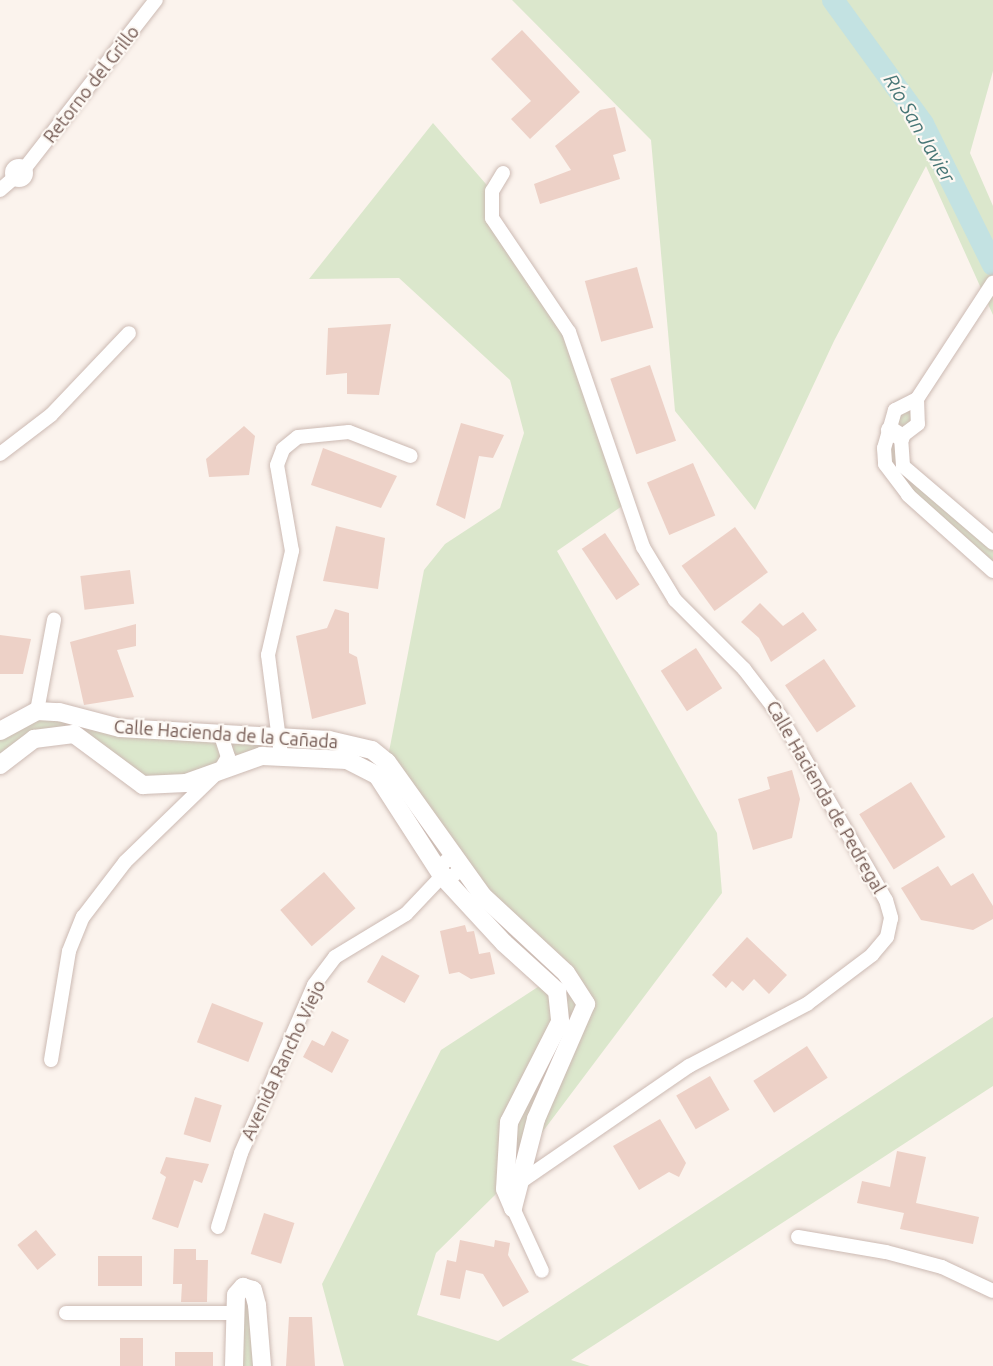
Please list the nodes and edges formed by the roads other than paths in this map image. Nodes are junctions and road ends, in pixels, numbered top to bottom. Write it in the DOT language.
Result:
graph roads {
  1 [pos="156,0"];
  2 [pos="503,173"];
  3 [pos="0,190"];
  4 [pos="993,283"];
  5 [pos="129,333"];
  6 [pos="917,399"];
  7 [pos="896,434"];
  8 [pos="0,454"];
  9 [pos="411,456"];
  10 [pos="993,543"];
  11 [pos="993,571"];
  12 [pos="54,620"];
  13 [pos="37,711"];
  14 [pos="0,731"];
  15 [pos="222,738"];
  16 [pos="280,747"];
  17 [pos="0,765"];
  18 [pos="221,769"];
  19 [pos="458,860"];
  20 [pos="442,876"];
  21 [pos="51,1060"];
  22 [pos="513,1186"];
  23 [pos="513,1208"];
  24 [pos="218,1227"];
  25 [pos="798,1237"];
  26 [pos="543,1271"];
  27 [pos="993,1291"];
  28 [pos="66,1313"];
  29 [pos="235,1313"];
  30 [pos="234,1366"];
  31 [pos="262,1366"];
  1 -- 3 [label="street, Retorno del Grillo"];
  2 -- 22 [label="street, Calle Hacienda de Pedregal"];
  4 -- 6 [label="street"];
  5 -- 8 [label="street"];
  6 -- 7 [label="street"];
  6 -- 7 [label="street"];
  7 -- 10 [label="street"];
  7 -- 11 [label="street"];
  9 -- 16 [label="street"];
  12 -- 13 [label="street"];
  13 -- 14 [label="street"];
  13 -- 15 [label="street, Calle Hacienda de la Cañada"];
  15 -- 16 [label="street, Calle Hacienda de la Cañada"];
  15 -- 18 [label="street"];
  16 -- 18 [label="street, Calle Hacienda de la Cañada"];
  16 -- 19 [label="street, Calle Hacienda de la Cañada"];
  16 -- 20 [label="street, Calle Hacienda de la Cañada"];
  17 -- 18 [label="street, Calle Hacienda de la Cañada"];
  18 -- 21 [label="street, Calle Hacienda de la Cañada"];
  19 -- 20 [label="street, Avenida Rancho Viejo"];
  19 -- 22 [label="street, Calle Hacienda de la Cañada"];
  20 -- 22 [label="street, Calle Hacienda de la Cañada"];
  20 -- 24 [label="street, Avenida Rancho Viejo"];
  22 -- 23 [label="street, Calle Hacienda de la Cañada"];
  23 -- 26 [label="street, Calle Hacienda de la Cañada"];
  25 -- 27 [label="street"];
  28 -- 29 [label="street"];
  29 -- 30 [label="street"];
  29 -- 31 [label="street"];
}
